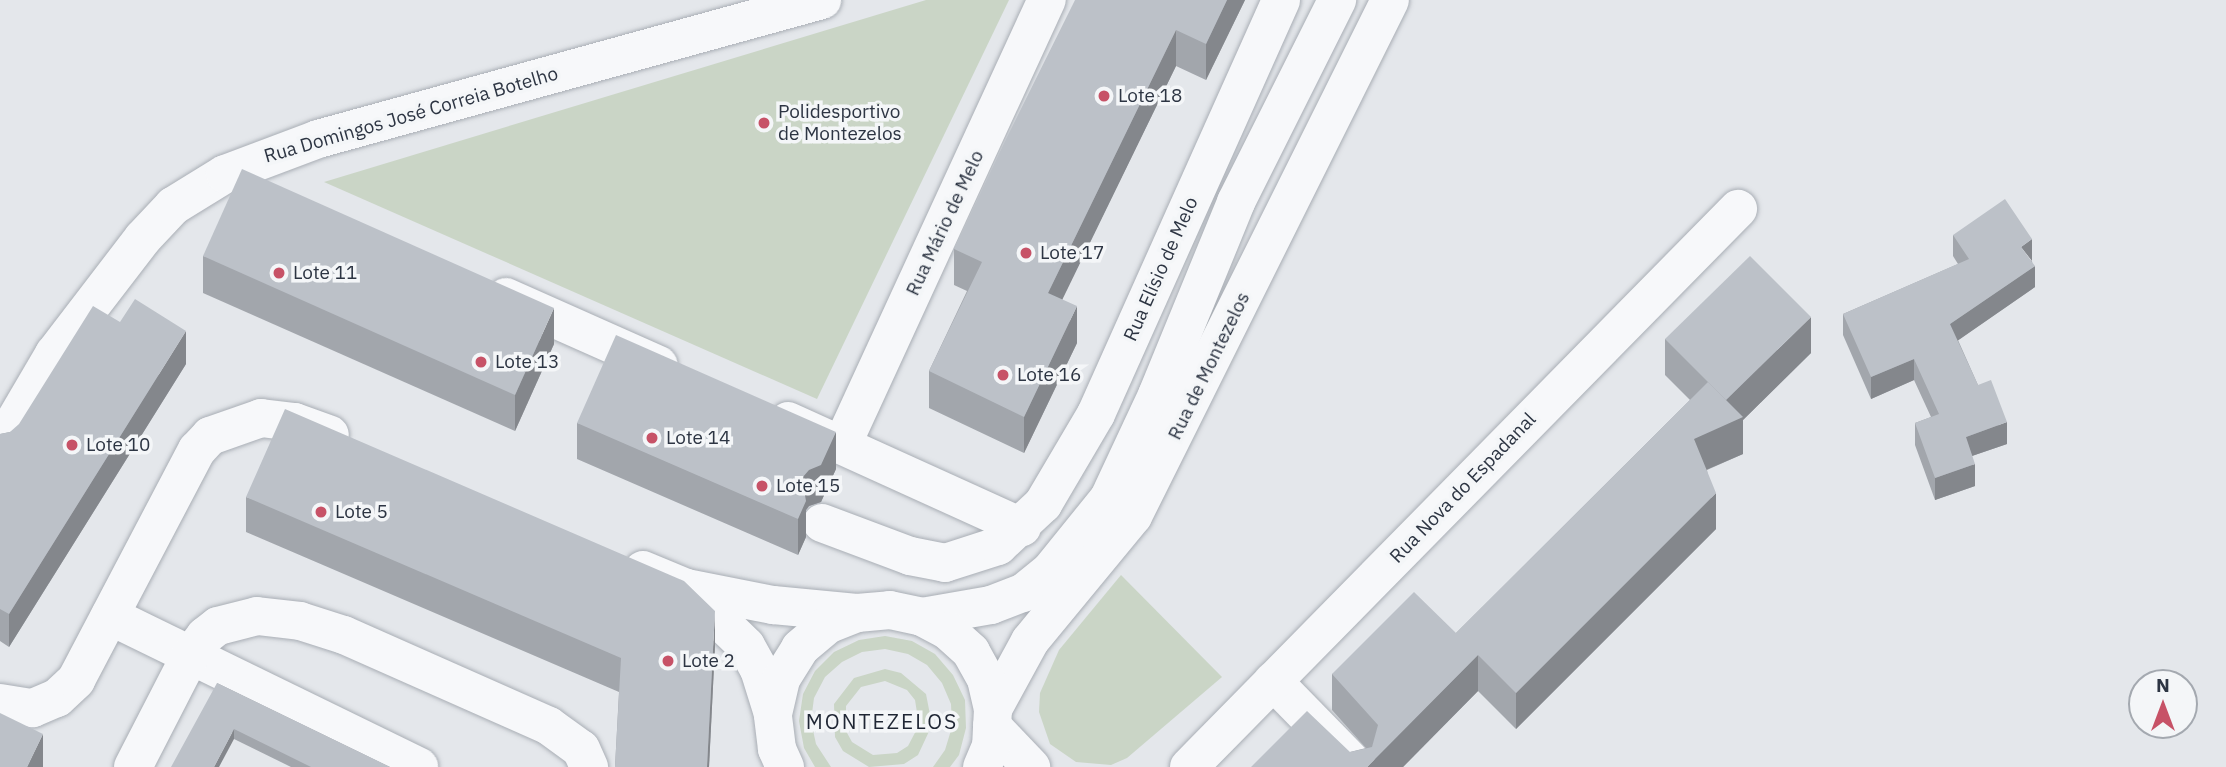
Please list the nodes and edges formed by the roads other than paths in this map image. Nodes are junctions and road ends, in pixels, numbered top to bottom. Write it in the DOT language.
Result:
graph roads {
  1 [pos="822,0"];
  2 [pos="1047,0"];
  3 [pos="1281,0"];
  4 [pos="1344,0"];
  5 [pos="1390,0"];
  6 [pos="225,174"];
  7 [pos="276,196"];
  8 [pos="1738,209"];
  9 [pos="1280,222"];
  10 [pos="477,285"];
  11 [pos="691,379"];
  12 [pos="754,407"];
  13 [pos="842,445"];
  14 [pos="0,446"];
  15 [pos="366,450"];
  16 [pos="822,523"];
  17 [pos="1022,527"];
  18 [pos="609,555"];
  19 [pos="685,588"];
  20 [pos="857,613"];
  21 [pos="110,615"];
  22 [pos="922,617"];
  23 [pos="190,656"];
  24 [pos="1273,681"];
  25 [pos="0,703"];
  26 [pos="773,713"];
  27 [pos="993,718"];
  28 [pos="133,767"];
  29 [pos="419,767"];
  30 [pos="589,767"];
  31 [pos="785,767"];
  32 [pos="982,767"];
  33 [pos="1031,767"];
  34 [pos="1189,767"];
  35 [pos="1357,767"];
  1 -- 6 [label="street, Rua Domingos José Correia Botelho"];
  2 -- 13 [label="street, Rua Mário de Melo"];
  3 -- 17 [label="street, Rua Elísio de Melo"];
  4 -- 9 [label="street"];
  4 -- 22 [label="street, Rua de Montezelos"];
  5 -- 9 [label="street, Rua de Montezelos"];
  6 -- 7 [label="street"];
  6 -- 14 [label="street, Rua Domingos José Correia Botelho"];
  8 -- 24 [label="street, Rua Nova do Espadanal"];
  9 -- 27 [label="street, Rua de Montezelos"];
  10 -- 11 [label="street"];
  12 -- 13 [label="street"];
  13 -- 17 [label="street"];
  15 -- 21 [label="street"];
  16 -- 17 [label="street, Rua Elísio de Melo"];
  18 -- 19 [label="street"];
  19 -- 20 [label="street"];
  19 -- 26 [label="street"];
  20 -- 22 [label="street"];
  20 -- 26 [label="street"];
  21 -- 23 [label="street"];
  21 -- 25 [label="street"];
  22 -- 27 [label="street"];
  23 -- 28 [label="street"];
  23 -- 29 [label="street"];
  23 -- 30 [label="street"];
  24 -- 34 [label="street, Rua Nova do Espadanal"];
  24 -- 35 [label="street"];
  26 -- 31 [label="street"];
  27 -- 32 [label="street"];
  27 -- 33 [label="street"];
}
